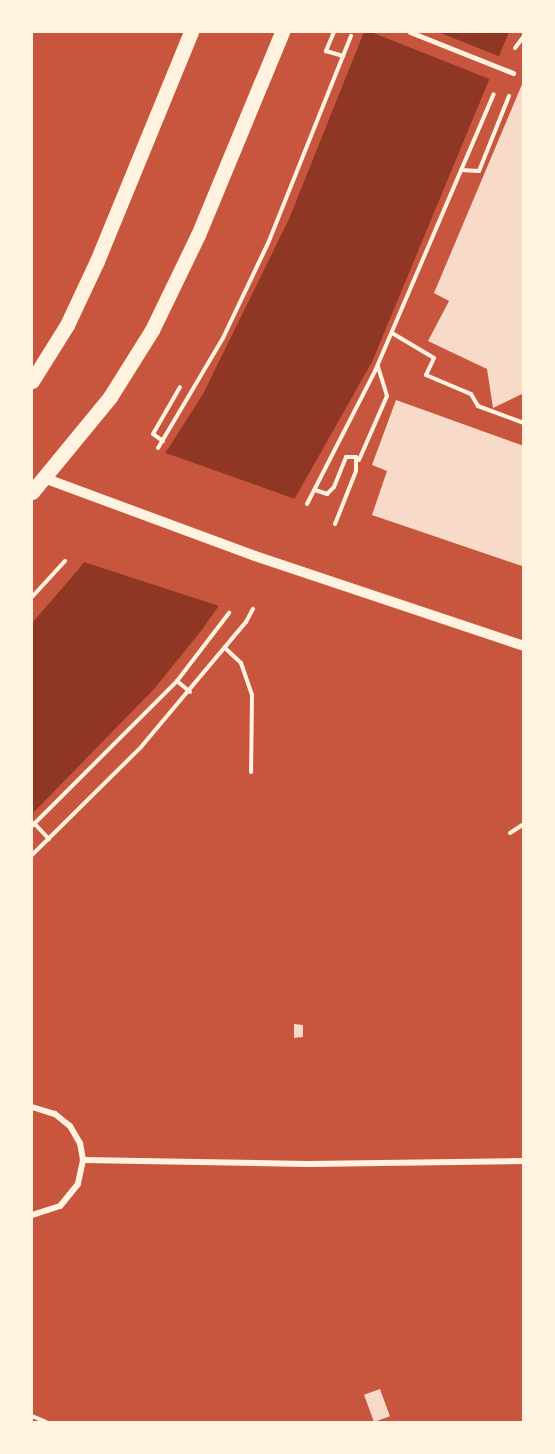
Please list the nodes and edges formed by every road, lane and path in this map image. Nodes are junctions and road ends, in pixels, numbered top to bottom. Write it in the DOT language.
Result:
graph roads {
  1 [pos="190,32"];
  2 [pos="282,32"];
  3 [pos="334,32"];
  4 [pos="410,32"];
  5 [pos="351,36"];
  6 [pos="524,36"];
  7 [pos="514,50"];
  8 [pos="343,56"];
  9 [pos="513,73"];
  10 [pos="494,94"];
  11 [pos="500,119"];
  12 [pos="461,170"];
  13 [pos="392,333"];
  14 [pos="378,365"];
  15 [pos="32,381"];
  16 [pos="180,387"];
  17 [pos="524,423"];
  18 [pos="163,441"];
  19 [pos="158,448"];
  20 [pos="358,463"];
  21 [pos="44,478"];
  22 [pos="315,490"];
  23 [pos="32,492"];
  24 [pos="307,504"];
  25 [pos="335,524"];
  26 [pos="65,561"];
  27 [pos="32,597"];
  28 [pos="253,609"];
  29 [pos="229,613"];
  30 [pos="524,646"];
  31 [pos="225,648"];
  32 [pos="177,681"];
  33 [pos="189,692"];
  34 [pos="251,772"];
  35 [pos="33,824"];
  36 [pos="524,824"];
  37 [pos="510,833"];
  38 [pos="49,839"];
  39 [pos="32,855"];
  40 [pos="32,1107"];
  41 [pos="83,1160"];
  42 [pos="524,1161"];
  43 [pos="32,1215"];
  44 [pos="32,1416"];
  45 [pos="46,1422"];
  1 -- 15 [label="main road"];
  2 -- 21 [label="main road"];
  3 -- 8 [label="path"];
  4 -- 9 [label="street"];
  5 -- 8 [label="path"];
  6 -- 7 [label="path"];
  8 -- 18 [label="path"];
  10 -- 12 [label="path"];
  11 -- 12 [label="path"];
  12 -- 13 [label="path"];
  13 -- 14 [label="path"];
  13 -- 17 [label="path"];
  14 -- 20 [label="path"];
  14 -- 22 [label="path"];
  16 -- 18 [label="path"];
  18 -- 19 [label="path"];
  20 -- 22 [label="path"];
  20 -- 25 [label="path"];
  21 -- 23 [label="main road"];
  21 -- 30 [label="street"];
  22 -- 24 [label="path"];
  26 -- 27 [label="path"];
  28 -- 31 [label="path"];
  29 -- 32 [label="path"];
  31 -- 33 [label="path"];
  31 -- 34 [label="path"];
  32 -- 33 [label="path"];
  32 -- 35 [label="path"];
  33 -- 38 [label="path"];
  35 -- 38 [label="path"];
  36 -- 37 [label="path"];
  38 -- 39 [label="path"];
  40 -- 41 [label="street"];
  41 -- 42 [label="street"];
  41 -- 43 [label="street"];
  44 -- 45 [label="path"];
}
